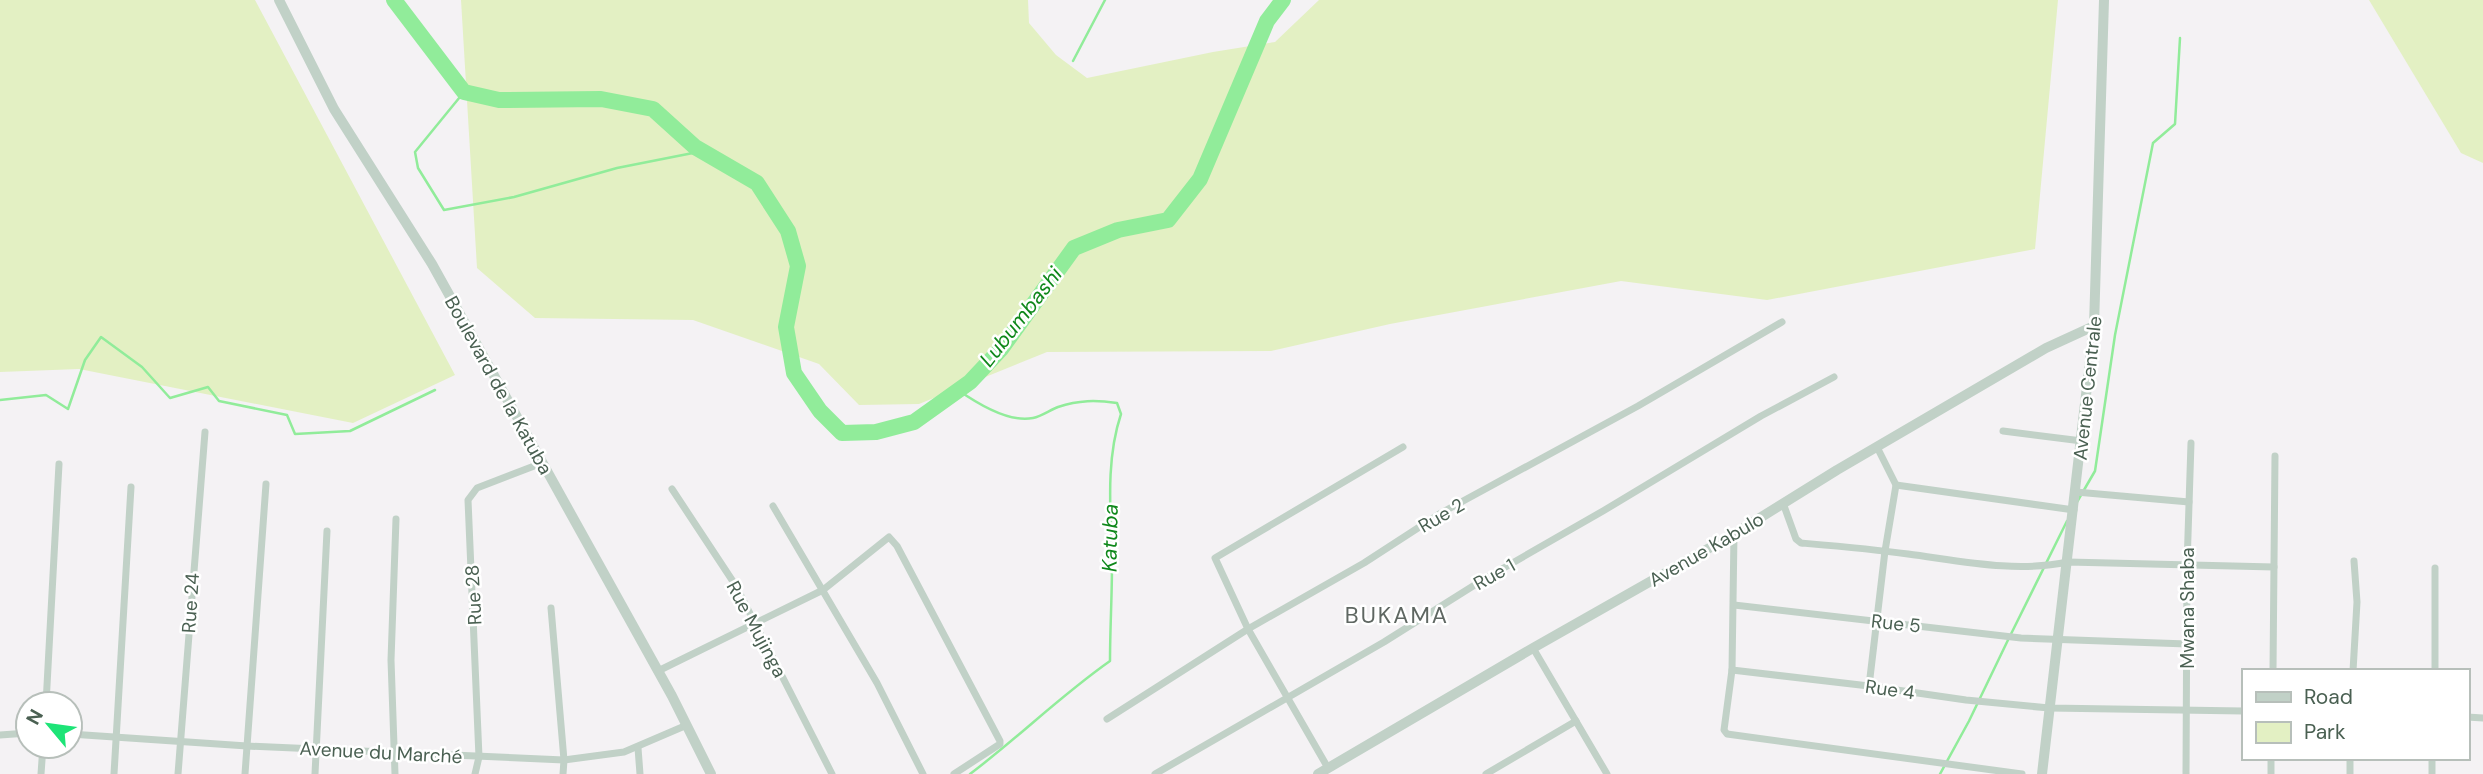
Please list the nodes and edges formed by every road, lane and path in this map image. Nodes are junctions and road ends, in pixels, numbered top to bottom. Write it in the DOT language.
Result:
graph roads {
  1 [pos="279,0"];
  2 [pos="2104,0"];
  3 [pos="1782,322"];
  4 [pos="2094,326"];
  5 [pos="1834,377"];
  6 [pos="2003,431"];
  7 [pos="205,432"];
  8 [pos="2081,441"];
  9 [pos="2191,443"];
  10 [pos="1403,447"];
  11 [pos="1877,447"];
  12 [pos="2274,456"];
  13 [pos="542,463"];
  14 [pos="60,464"];
  15 [pos="265,484"];
  16 [pos="1896,485"];
  17 [pos="131,487"];
  18 [pos="671,489"];
  19 [pos="2076,492"];
  20 [pos="2189,502"];
  21 [pos="1783,503"];
  22 [pos="773,506"];
  23 [pos="2074,510"];
  24 [pos="396,519"];
  25 [pos="327,531"];
  26 [pos="1734,534"];
  27 [pos="1885,551"];
  28 [pos="2354,561"];
  29 [pos="2068,562"];
  30 [pos="2187,566"];
  31 [pos="2274,567"];
  32 [pos="2435,568"];
  33 [pos="823,590"];
  34 [pos="1734,605"];
  35 [pos="551,608"];
  36 [pos="1877,621"];
  37 [pos="756,624"];
  38 [pos="1248,629"];
  39 [pos="2058,640"];
  40 [pos="2187,644"];
  41 [pos="1533,648"];
  42 [pos="2273,669"];
  43 [pos="2353,669"];
  44 [pos="2435,669"];
  45 [pos="1732,670"];
  46 [pos="658,671"];
  47 [pos="1869,686"];
  48 [pos="47,690"];
  49 [pos="1287,696"];
  50 [pos="2049,708"];
  51 [pos="2187,711"];
  52 [pos="2242,711"];
  53 [pos="1107,719"];
  54 [pos="1576,721"];
  55 [pos="687,725"];
  56 [pos="84,735"];
  57 [pos="118,737"];
  58 [pos="181,743"];
  59 [pos="247,747"];
  60 [pos="638,748"];
  61 [pos="316,749"];
  62 [pos="396,752"];
  63 [pos="479,757"];
  64 [pos="564,760"];
  65 [pos="1328,768"];
  66 [pos="114,774"];
  67 [pos="178,774"];
  68 [pos="245,774"];
  69 [pos="315,774"];
  70 [pos="395,774"];
  71 [pos="475,774"];
  72 [pos="563,774"];
  73 [pos="640,774"];
  74 [pos="711,774"];
  75 [pos="832,774"];
  76 [pos="923,774"];
  77 [pos="954,774"];
  78 [pos="1155,774"];
  79 [pos="1318,774"];
  80 [pos="1486,774"];
  81 [pos="1607,774"];
  82 [pos="2022,774"];
  83 [pos="2042,774"];
  84 [pos="2186,774"];
  1 -- 13 [label="street, Boulevard de la Katuba"];
  2 -- 4 [label="street, Avenue Centrale"];
  3 -- 38 [label="street, Rue 2"];
  4 -- 8 [label="street, Avenue Centrale"];
  4 -- 11 [label="street, Avenue Kabulo"];
  5 -- 49 [label="street, Rue 1"];
  6 -- 8 [label="street"];
  7 -- 58 [label="street, Rue 24"];
  8 -- 19 [label="street, Avenue Centrale"];
  9 -- 20 [label="street, Mwana Shaba"];
  10 -- 38 [label="street"];
  11 -- 16 [label="street"];
  11 -- 21 [label="street, Avenue Kabulo"];
  12 -- 31 [label="street"];
  13 -- 46 [label="street, Boulevard de la Katuba"];
  13 -- 63 [label="street, Rue 28"];
  14 -- 48 [label="street"];
  15 -- 59 [label="street"];
  16 -- 23 [label="street"];
  16 -- 27 [label="street"];
  17 -- 57 [label="street"];
  18 -- 37 [label="street, Rue Mujinga"];
  19 -- 20 [label="street"];
  19 -- 23 [label="street, Avenue Centrale"];
  20 -- 30 [label="street, Mwana Shaba"];
  21 -- 26 [label="street, Avenue Kabulo"];
  21 -- 27 [label="street"];
  22 -- 33 [label="street"];
  23 -- 29 [label="street, Avenue Centrale"];
  24 -- 62 [label="street"];
  25 -- 61 [label="street"];
  26 -- 34 [label="street"];
  26 -- 41 [label="street, Avenue Kabulo"];
  27 -- 29 [label="street"];
  27 -- 36 [label="street"];
  28 -- 43 [label="street"];
  29 -- 30 [label="street"];
  29 -- 39 [label="street, Avenue Centrale"];
  30 -- 31 [label="street"];
  30 -- 40 [label="street, Mwana Shaba"];
  31 -- 42 [label="street"];
  32 -- 44 [label="street"];
  33 -- 37 [label="street"];
  33 -- 76 [label="street"];
  33 -- 77 [label="street"];
  34 -- 36 [label="street, Rue 5"];
  34 -- 45 [label="street"];
  35 -- 64 [label="street"];
  36 -- 39 [label="street, Rue 5"];
  36 -- 47 [label="street"];
  37 -- 46 [label="street"];
  37 -- 75 [label="street, Rue Mujinga"];
  38 -- 49 [label="street"];
  38 -- 53 [label="street, Rue 2"];
  39 -- 40 [label="street, Rue 5"];
  39 -- 50 [label="street, Avenue Centrale"];
  40 -- 51 [label="street, Mwana Shaba"];
  41 -- 54 [label="street"];
  41 -- 65 [label="street, Avenue Kabulo"];
  45 -- 47 [label="street, Rue 4"];
  45 -- 82 [label="street"];
  46 -- 55 [label="street, Boulevard de la Katuba"];
  47 -- 50 [label="street, Rue 4"];
  49 -- 65 [label="street"];
  49 -- 78 [label="street, Rue 1"];
  50 -- 51 [label="street, Rue 4"];
  50 -- 83 [label="street, Avenue Centrale"];
  51 -- 52 [label="street, Rue 4"];
  51 -- 84 [label="street, Mwana Shaba"];
  54 -- 80 [label="street"];
  54 -- 81 [label="street"];
  55 -- 60 [label="street, Avenue du Marché"];
  55 -- 74 [label="street, Boulevard de la Katuba"];
  56 -- 57 [label="street, Avenue du Marché"];
  57 -- 58 [label="street, Avenue du Marché"];
  57 -- 66 [label="street"];
  58 -- 59 [label="street, Avenue du Marché"];
  58 -- 67 [label="street, Rue 24"];
  59 -- 61 [label="street, Avenue du Marché"];
  59 -- 68 [label="street"];
  60 -- 64 [label="street, Avenue du Marché"];
  60 -- 73 [label="street"];
  61 -- 62 [label="street, Avenue du Marché"];
  61 -- 69 [label="street"];
  62 -- 63 [label="street, Avenue du Marché"];
  62 -- 70 [label="street"];
  63 -- 64 [label="street, Avenue du Marché"];
  63 -- 71 [label="street, Rue 28"];
  64 -- 72 [label="street"];
  65 -- 79 [label="street, Avenue Kabulo"];
}
